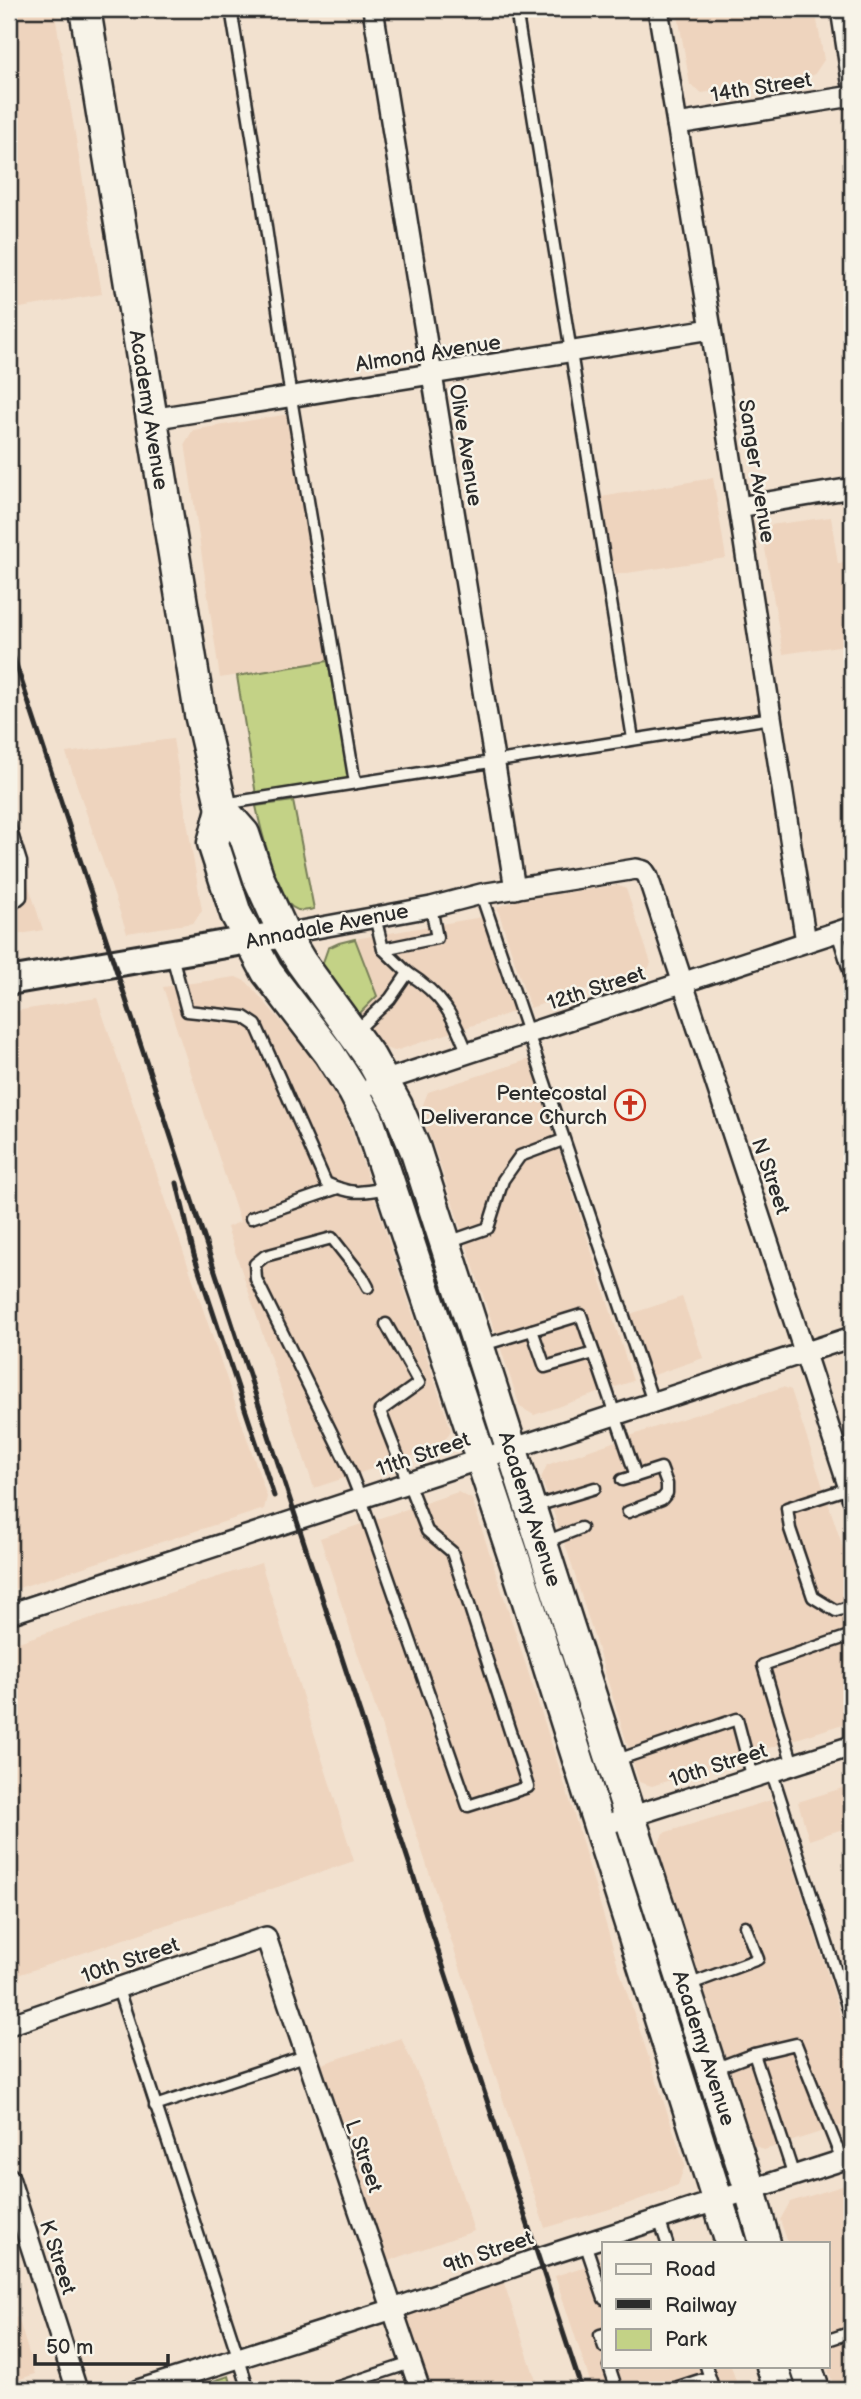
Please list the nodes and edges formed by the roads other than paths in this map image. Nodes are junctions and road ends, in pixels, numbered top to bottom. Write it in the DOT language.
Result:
graph roads {
  1 [pos="85,9"];
  2 [pos="231,9"];
  3 [pos="373,9"];
  4 [pos="516,9"];
  5 [pos="658,9"];
  6 [pos="841,9"];
  7 [pos="852,81"];
  8 [pos="852,96"];
  9 [pos="677,124"];
  10 [pos="711,329"];
  11 [pos="572,352"];
  12 [pos="431,375"];
  13 [pos="291,398"];
  14 [pos="151,419"];
  15 [pos="852,488"];
  16 [pos="739,507"];
  17 [pos="772,718"];
  18 [pos="633,739"];
  19 [pos="494,762"];
  20 [pos="355,783"];
  21 [pos="221,807"];
  22 [pos="9,824"];
  23 [pos="644,871"];
  24 [pos="515,888"];
  25 [pos="481,894"];
  26 [pos="9,907"];
  27 [pos="431,907"];
  28 [pos="375,917"];
  29 [pos="844,930"];
  30 [pos="284,934"];
  31 [pos="250,941"];
  32 [pos="806,942"];
  33 [pos="383,949"];
  34 [pos="172,954"];
  35 [pos="408,973"];
  36 [pos="852,980"];
  37 [pos="9,981"];
  38 [pos="682,984"];
  39 [pos="353,1033"];
  40 [pos="530,1033"];
  41 [pos="468,1054"];
  42 [pos="384,1081"];
  43 [pos="354,1092"];
  44 [pos="563,1140"];
  45 [pos="391,1187"];
  46 [pos="338,1188"];
  47 [pos="251,1218"];
  48 [pos="444,1244"];
  49 [pos="458,1283"];
  50 [pos="368,1287"];
  51 [pos="386,1324"];
  52 [pos="532,1330"];
  53 [pos="852,1337"];
  54 [pos="479,1346"];
  55 [pos="806,1352"];
  56 [pos="594,1353"];
  57 [pos="653,1402"];
  58 [pos="614,1415"];
  59 [pos="512,1449"];
  60 [pos="481,1459"];
  61 [pos="636,1476"];
  62 [pos="622,1480"];
  63 [pos="409,1483"];
  64 [pos="595,1488"];
  65 [pos="851,1493"];
  66 [pos="361,1499"];
  67 [pos="529,1508"];
  68 [pos="628,1511"];
  69 [pos="581,1528"];
  70 [pos="541,1544"];
  71 [pos="852,1606"];
  72 [pos="9,1614"];
  73 [pos="852,1635"];
  74 [pos="852,1746"];
  75 [pos="613,1762"];
  76 [pos="793,1765"];
  77 [pos="772,1773"];
  78 [pos="753,1779"];
  79 [pos="630,1817"];
  80 [pos="598,1827"];
  81 [pos="745,1926"];
  82 [pos="265,1937"];
  83 [pos="684,1986"];
  84 [pos="118,1989"];
  85 [pos="852,2021"];
  86 [pos="9,2025"];
  87 [pos="754,2054"];
  88 [pos="305,2056"];
  89 [pos="711,2070"];
  90 [pos="155,2106"];
  91 [pos="847,2158"];
  92 [pos="794,2176"];
  93 [pos="9,2178"];
  94 [pos="750,2190"];
  95 [pos="719,2200"];
  96 [pos="659,2219"];
  97 [pos="667,2242"];
  98 [pos="731,2242"];
  99 [pos="765,2242"];
  100 [pos="585,2243"];
  101 [pos="602,2287"];
  102 [pos="393,2309"];
  103 [pos="852,2332"];
  104 [pos="830,2339"];
  105 [pos="239,2357"];
  106 [pos="411,2363"];
  107 [pos="611,2368"];
  108 [pos="707,2368"];
  109 [pos="773,2368"];
  110 [pos="807,2368"];
  111 [pos="709,2377"];
  112 [pos="77,2390"];
  113 [pos="138,2390"];
  114 [pos="249,2390"];
  115 [pos="329,2390"];
  116 [pos="420,2390"];
  117 [pos="617,2390"];
  118 [pos="669,2390"];
  119 [pos="714,2390"];
  120 [pos="780,2390"];
  121 [pos="814,2390"];
  1 -- 14 [label="main road, Academy Avenue"];
  2 -- 13 [label="lane"];
  3 -- 12 [label="street, Olive Avenue"];
  4 -- 11 [label="lane"];
  5 -- 9 [label="street, Sanger Avenue"];
  6 -- 7 [label="street"];
  8 -- 9 [label="street, 14th Street"];
  9 -- 10 [label="street, Sanger Avenue"];
  10 -- 11 [label="street, Almond Avenue"];
  10 -- 16 [label="street, Sanger Avenue"];
  11 -- 12 [label="street, Almond Avenue"];
  11 -- 18 [label="lane"];
  12 -- 13 [label="street, Almond Avenue"];
  12 -- 19 [label="street, Olive Avenue"];
  13 -- 14 [label="street, Almond Avenue"];
  13 -- 20 [label="lane"];
  14 -- 21 [label="main road, Academy Avenue"];
  15 -- 16 [label="street"];
  16 -- 17 [label="street, Sanger Avenue"];
  17 -- 18 [label="lane"];
  17 -- 32 [label="street, Sanger Avenue"];
  18 -- 19 [label="lane"];
  19 -- 20 [label="lane"];
  19 -- 24 [label="street, Olive Avenue"];
  20 -- 21 [label="lane"];
  21 -- 30 [label="main road, Academy Avenue"];
  21 -- 31 [label="main road, Academy Avenue"];
  22 -- 26 [label="lane"];
  23 -- 24 [label="street, Annadale Avenue"];
  23 -- 38 [label="street, N Street"];
  24 -- 25 [label="street, Annadale Avenue"];
  25 -- 27 [label="street, Annadale Avenue"];
  25 -- 40 [label="lane"];
  27 -- 28 [label="street, Annadale Avenue"];
  27 -- 33 [label="lane"];
  28 -- 30 [label="street, Annadale Avenue"];
  28 -- 33 [label="lane"];
  29 -- 32 [label="street, 12th Street"];
  29 -- 36 [label="lane"];
  30 -- 31 [label="street, Annadale Avenue"];
  30 -- 39 [label="main road, Academy Avenue"];
  31 -- 34 [label="street, Annadale Avenue"];
  31 -- 43 [label="main road, Academy Avenue"];
  32 -- 38 [label="street, 12th Street"];
  33 -- 35 [label="lane"];
  34 -- 37 [label="street, Annadale Avenue"];
  34 -- 46 [label="lane"];
  35 -- 39 [label="lane"];
  35 -- 41 [label="lane"];
  38 -- 40 [label="street, 12th Street"];
  38 -- 55 [label="street, N Street"];
  39 -- 42 [label="main road, Academy Avenue"];
  40 -- 41 [label="street, 12th Street"];
  40 -- 44 [label="lane"];
  41 -- 42 [label="street, 12th Street"];
  42 -- 43 [label="street, 12th Street"];
  42 -- 48 [label="main road, Academy Avenue"];
  43 -- 45 [label="main road, Academy Avenue"];
  44 -- 48 [label="lane"];
  44 -- 57 [label="lane"];
  45 -- 46 [label="lane"];
  45 -- 49 [label="main road"];
  45 -- 60 [label="main road, Academy Avenue"];
  46 -- 47 [label="lane"];
  48 -- 49 [label="main road, Academy Avenue"];
  49 -- 54 [label="main road, Academy Avenue"];
  50 -- 66 [label="lane"];
  51 -- 63 [label="lane"];
  52 -- 54 [label="lane"];
  52 -- 56 [label="lane"];
  52 -- 56 [label="lane"];
  53 -- 55 [label="street, 11th Street"];
  54 -- 59 [label="main road, Academy Avenue"];
  55 -- 57 [label="street, 11th Street"];
  55 -- 65 [label="street, N Street"];
  56 -- 58 [label="lane"];
  57 -- 58 [label="street, 11th Street"];
  58 -- 59 [label="street, 11th Street"];
  58 -- 61 [label="lane"];
  59 -- 60 [label="street, 11th Street"];
  59 -- 67 [label="main road, Academy Avenue"];
  60 -- 63 [label="street, 11th Street"];
  60 -- 80 [label="main road, Academy Avenue"];
  61 -- 62 [label="lane"];
  61 -- 68 [label="lane"];
  63 -- 66 [label="street, 11th Street"];
  63 -- 66 [label="lane"];
  64 -- 67 [label="lane"];
  65 -- 71 [label="lane"];
  66 -- 72 [label="street, 11th Street"];
  67 -- 70 [label="main road, Academy Avenue"];
  69 -- 70 [label="lane"];
  70 -- 75 [label="main road, Academy Avenue"];
  73 -- 76 [label="lane"];
  74 -- 76 [label="street, 10th Street"];
  75 -- 78 [label="lane"];
  75 -- 79 [label="main road, Academy Avenue"];
  76 -- 77 [label="street, 10th Street"];
  77 -- 78 [label="street, 10th Street"];
  77 -- 85 [label="lane"];
  78 -- 79 [label="street, 10th Street"];
  79 -- 80 [label="street, 10th Street"];
  79 -- 83 [label="main road, Academy Avenue"];
  80 -- 95 [label="main road, Academy Avenue"];
  81 -- 83 [label="lane"];
  82 -- 84 [label="street, 10th Street"];
  82 -- 88 [label="street, L Street"];
  83 -- 89 [label="main road, Academy Avenue"];
  84 -- 86 [label="street, 10th Street"];
  84 -- 90 [label="lane"];
  87 -- 89 [label="lane"];
  87 -- 91 [label="lane"];
  87 -- 92 [label="lane"];
  88 -- 90 [label="lane"];
  88 -- 102 [label="street, L Street"];
  89 -- 94 [label="main road, Academy Avenue"];
  90 -- 105 [label="lane"];
  91 -- 92 [label="street, 9th Street"];
  92 -- 94 [label="street, 9th Street"];
  93 -- 112 [label="street, K Street"];
  94 -- 95 [label="street, 9th Street"];
  94 -- 99 [label="main road, Academy Avenue"];
  95 -- 96 [label="street, 9th Street"];
  95 -- 98 [label="main road, Academy Avenue"];
  96 -- 97 [label="lane"];
  96 -- 100 [label="street, 9th Street"];
  100 -- 101 [label="lane"];
  100 -- 102 [label="street, 9th Street"];
  102 -- 105 [label="street, 9th Street"];
  102 -- 106 [label="street, L Street"];
  103 -- 104 [label="lane"];
  105 -- 113 [label="street, 9th Street"];
  105 -- 114 [label="lane"];
  106 -- 115 [label="lane"];
  106 -- 116 [label="street, L Street"];
  107 -- 117 [label="lane"];
  108 -- 111 [label="lane"];
  109 -- 120 [label="main road"];
  110 -- 121 [label="main road"];
  111 -- 118 [label="lane"];
  111 -- 119 [label="lane"];
}
